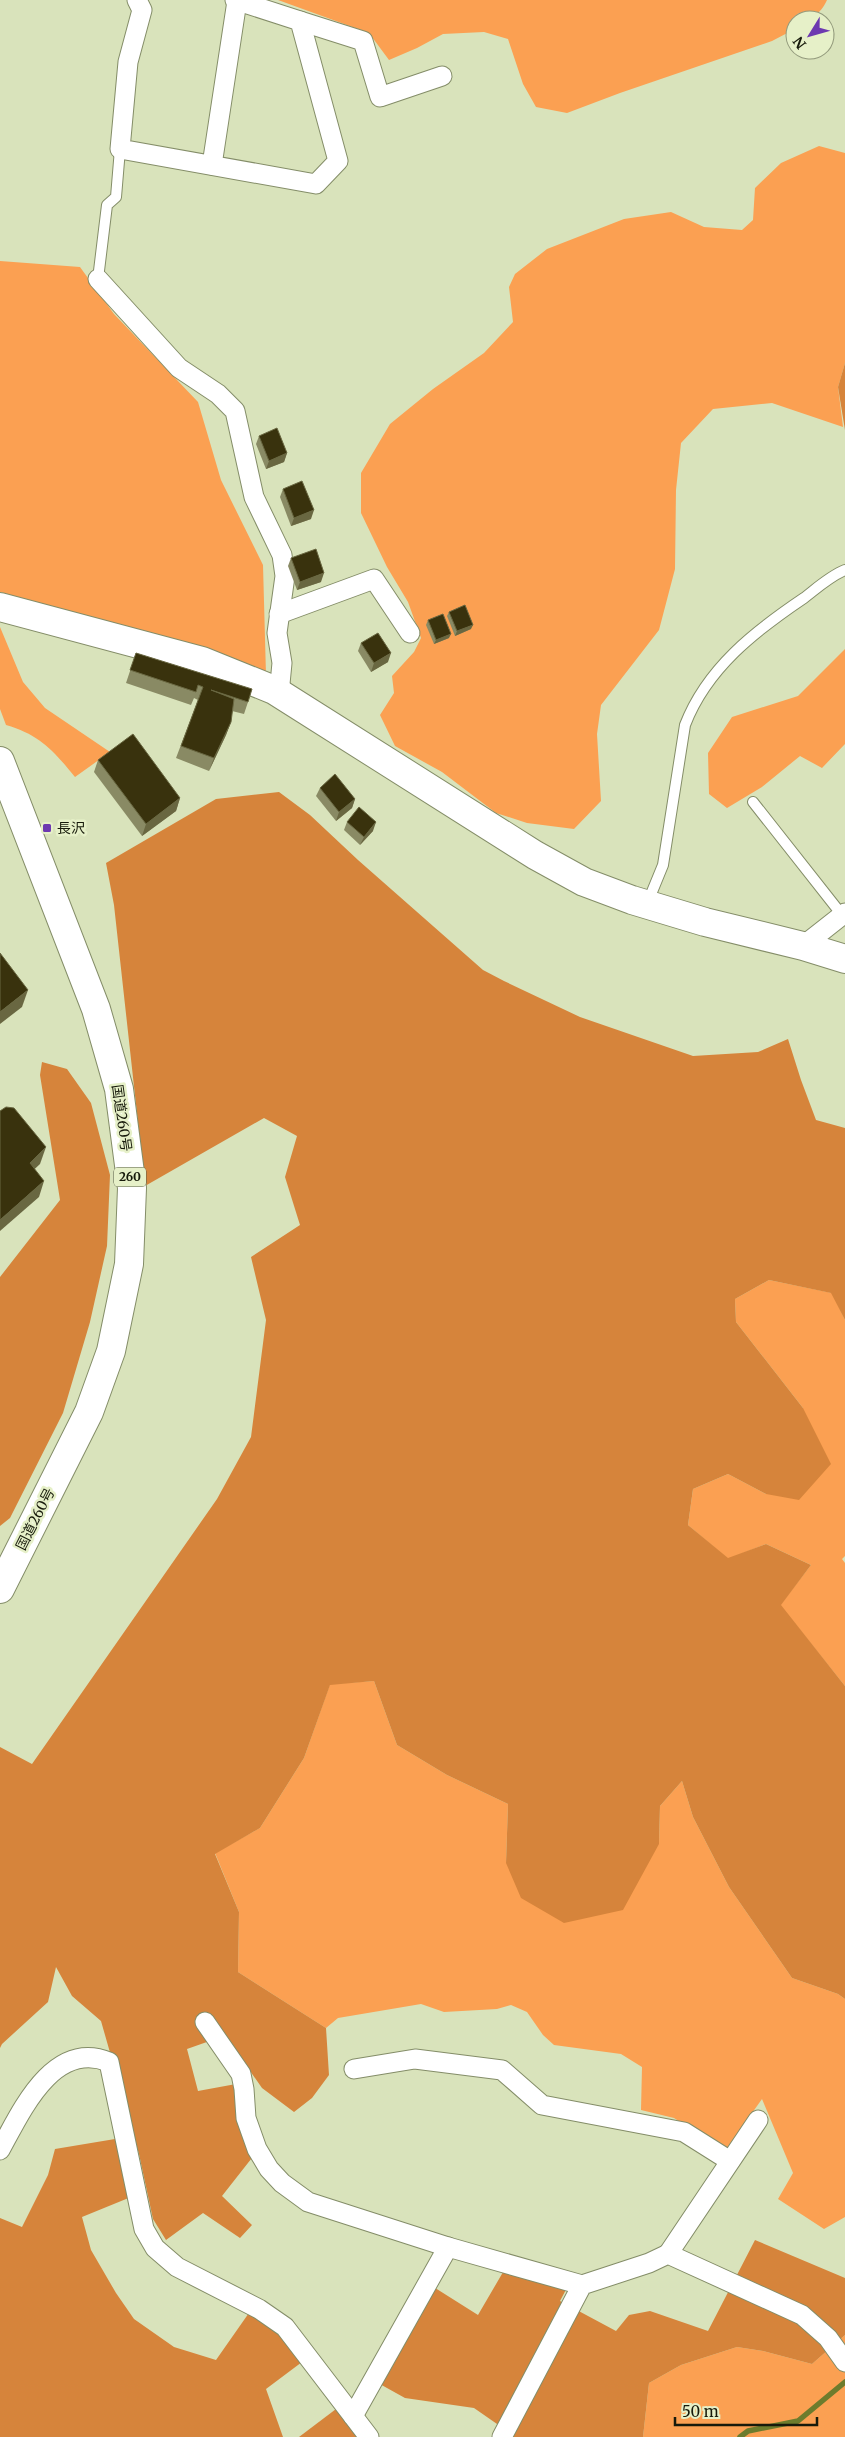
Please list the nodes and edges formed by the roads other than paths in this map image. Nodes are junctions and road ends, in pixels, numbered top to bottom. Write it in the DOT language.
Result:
graph roads {
  1 [pos="236,0"];
  2 [pos="139,1"];
  3 [pos="300,22"];
  4 [pos="442,76"];
  5 [pos="120,149"];
  6 [pos="212,165"];
  7 [pos="98,279"];
  8 [pos="845,570"];
  9 [pos="0,607"];
  10 [pos="279,614"];
  11 [pos="410,633"];
  12 [pos="279,694"];
  13 [pos="0,761"];
  14 [pos="753,802"];
  15 [pos="647,905"];
  16 [pos="844,914"];
  17 [pos="803,946"];
  18 [pos="845,959"];
  19 [pos="0,1589"];
  20 [pos="205,2022"];
  21 [pos="354,2069"];
  22 [pos="758,2120"];
  23 [pos="0,2150"];
  24 [pos="730,2161"];
  25 [pos="448,2247"];
  26 [pos="668,2254"];
  27 [pos="582,2285"];
  28 [pos="845,2362"];
  29 [pos="353,2416"];
  30 [pos="369,2437"];
  31 [pos="502,2437"];
  1 -- 3 [label="street"];
  1 -- 6 [label="street"];
  2 -- 5 [label="street"];
  3 -- 4 [label="street"];
  3 -- 6 [label="street"];
  5 -- 6 [label="street"];
  5 -- 7 [label="lane"];
  7 -- 10 [label="street"];
  8 -- 15 [label="lane"];
  9 -- 12 [label="main road"];
  10 -- 11 [label="street"];
  10 -- 12 [label="street"];
  12 -- 15 [label="main road"];
  13 -- 19 [label="main road, 国道260号 / 260"];
  14 -- 16 [label="lane"];
  15 -- 17 [label="main road"];
  16 -- 17 [label="street"];
  17 -- 18 [label="main road"];
  20 -- 25 [label="street"];
  21 -- 24 [label="street"];
  22 -- 24 [label="street"];
  23 -- 29 [label="street"];
  24 -- 26 [label="street"];
  25 -- 27 [label="street"];
  25 -- 29 [label="street"];
  26 -- 27 [label="street"];
  26 -- 28 [label="street"];
  27 -- 31 [label="street"];
  29 -- 30 [label="street"];
}
